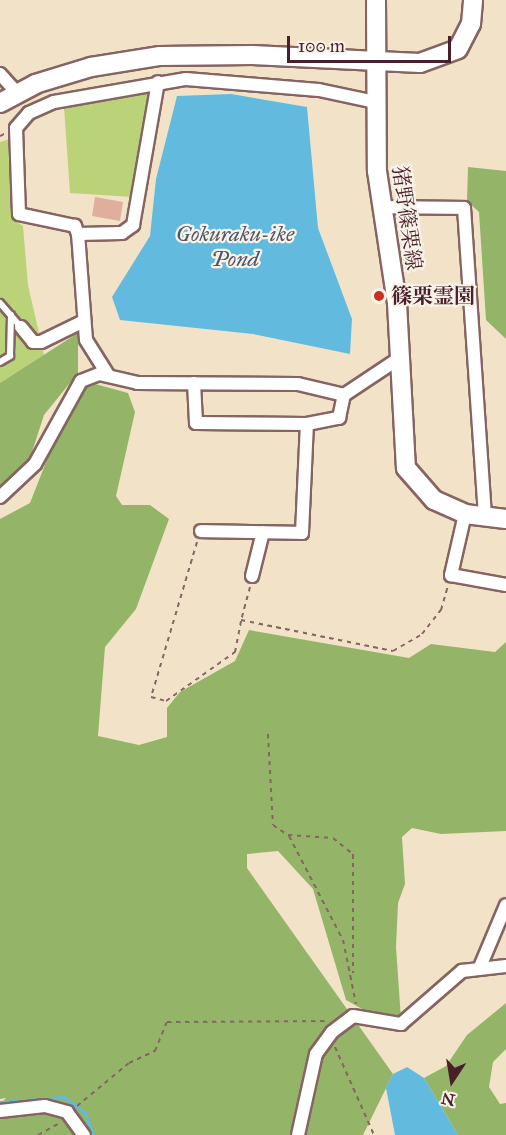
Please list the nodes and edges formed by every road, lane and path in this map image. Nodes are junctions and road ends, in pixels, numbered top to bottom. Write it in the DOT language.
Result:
graph roads {
  1 [pos="376,0"];
  2 [pos="473,0"];
  3 [pos="375,62"];
  4 [pos="0,74"];
  5 [pos="158,82"];
  6 [pos="18,94"];
  7 [pos="375,102"];
  8 [pos="0,103"];
  9 [pos="380,207"];
  10 [pos="78,234"];
  11 [pos="0,303"];
  12 [pos="11,315"];
  13 [pos="84,321"];
  14 [pos="21,327"];
  15 [pos="398,359"];
  16 [pos="0,362"];
  17 [pos="108,375"];
  18 [pos="194,383"];
  19 [pos="344,395"];
  20 [pos="307,424"];
  21 [pos="0,497"];
  22 [pos="465,514"];
  23 [pos="485,516"];
  24 [pos="506,519"];
  25 [pos="201,531"];
  26 [pos="263,532"];
  27 [pos="451,575"];
  28 [pos="252,576"];
  29 [pos="506,585"];
  30 [pos="241,620"];
  31 [pos="268,734"];
  32 [pos="288,835"];
  33 [pos="506,905"];
  34 [pos="506,966"];
  35 [pos="480,967"];
  36 [pos="353,973"];
  37 [pos="357,1016"];
  38 [pos="332,1032"];
  39 [pos="0,1111"];
  40 [pos="67,1112"];
  41 [pos="38,1135"];
  42 [pos="84,1135"];
  43 [pos="298,1135"];
  44 [pos="374,1135"];
  1 -- 3 [label="main road, 猪野篠栗線"];
  2 -- 3 [label="main road"];
  3 -- 6 [label="main road"];
  3 -- 7 [label="main road, 猪野篠栗線"];
  4 -- 6 [label="street"];
  5 -- 7 [label="street"];
  5 -- 10 [label="street"];
  5 -- 10 [label="street"];
  6 -- 8 [label="main road"];
  7 -- 9 [label="main road, 猪野篠栗線"];
  9 -- 15 [label="main road, 猪野篠栗線"];
  9 -- 23 [label="street"];
  10 -- 13 [label="street"];
  11 -- 12 [label="lane"];
  12 -- 14 [label="lane"];
  12 -- 16 [label="lane"];
  13 -- 14 [label="street"];
  13 -- 17 [label="street"];
  15 -- 19 [label="street"];
  15 -- 22 [label="main road, 猪野篠栗線"];
  17 -- 18 [label="street"];
  17 -- 21 [label="street"];
  18 -- 19 [label="street"];
  18 -- 20 [label="street"];
  19 -- 20 [label="street"];
  20 -- 26 [label="street"];
  22 -- 23 [label="main road, 猪野篠栗線"];
  22 -- 27 [label="street"];
  23 -- 24 [label="main road, 猪野篠栗線"];
  25 -- 26 [label="street"];
  25 -- 30 [label="path"];
  26 -- 28 [label="street"];
  27 -- 29 [label="street"];
  27 -- 30 [label="path"];
  28 -- 30 [label="path"];
  31 -- 32 [label="path"];
  32 -- 36 [label="path"];
  32 -- 36 [label="path"];
  33 -- 35 [label="street"];
  34 -- 35 [label="street"];
  35 -- 37 [label="street"];
  36 -- 37 [label="path"];
  37 -- 38 [label="street"];
  38 -- 40 [label="path"];
  38 -- 43 [label="street"];
  38 -- 44 [label="path"];
  39 -- 40 [label="street"];
  40 -- 41 [label="path"];
  40 -- 42 [label="street"];
}
